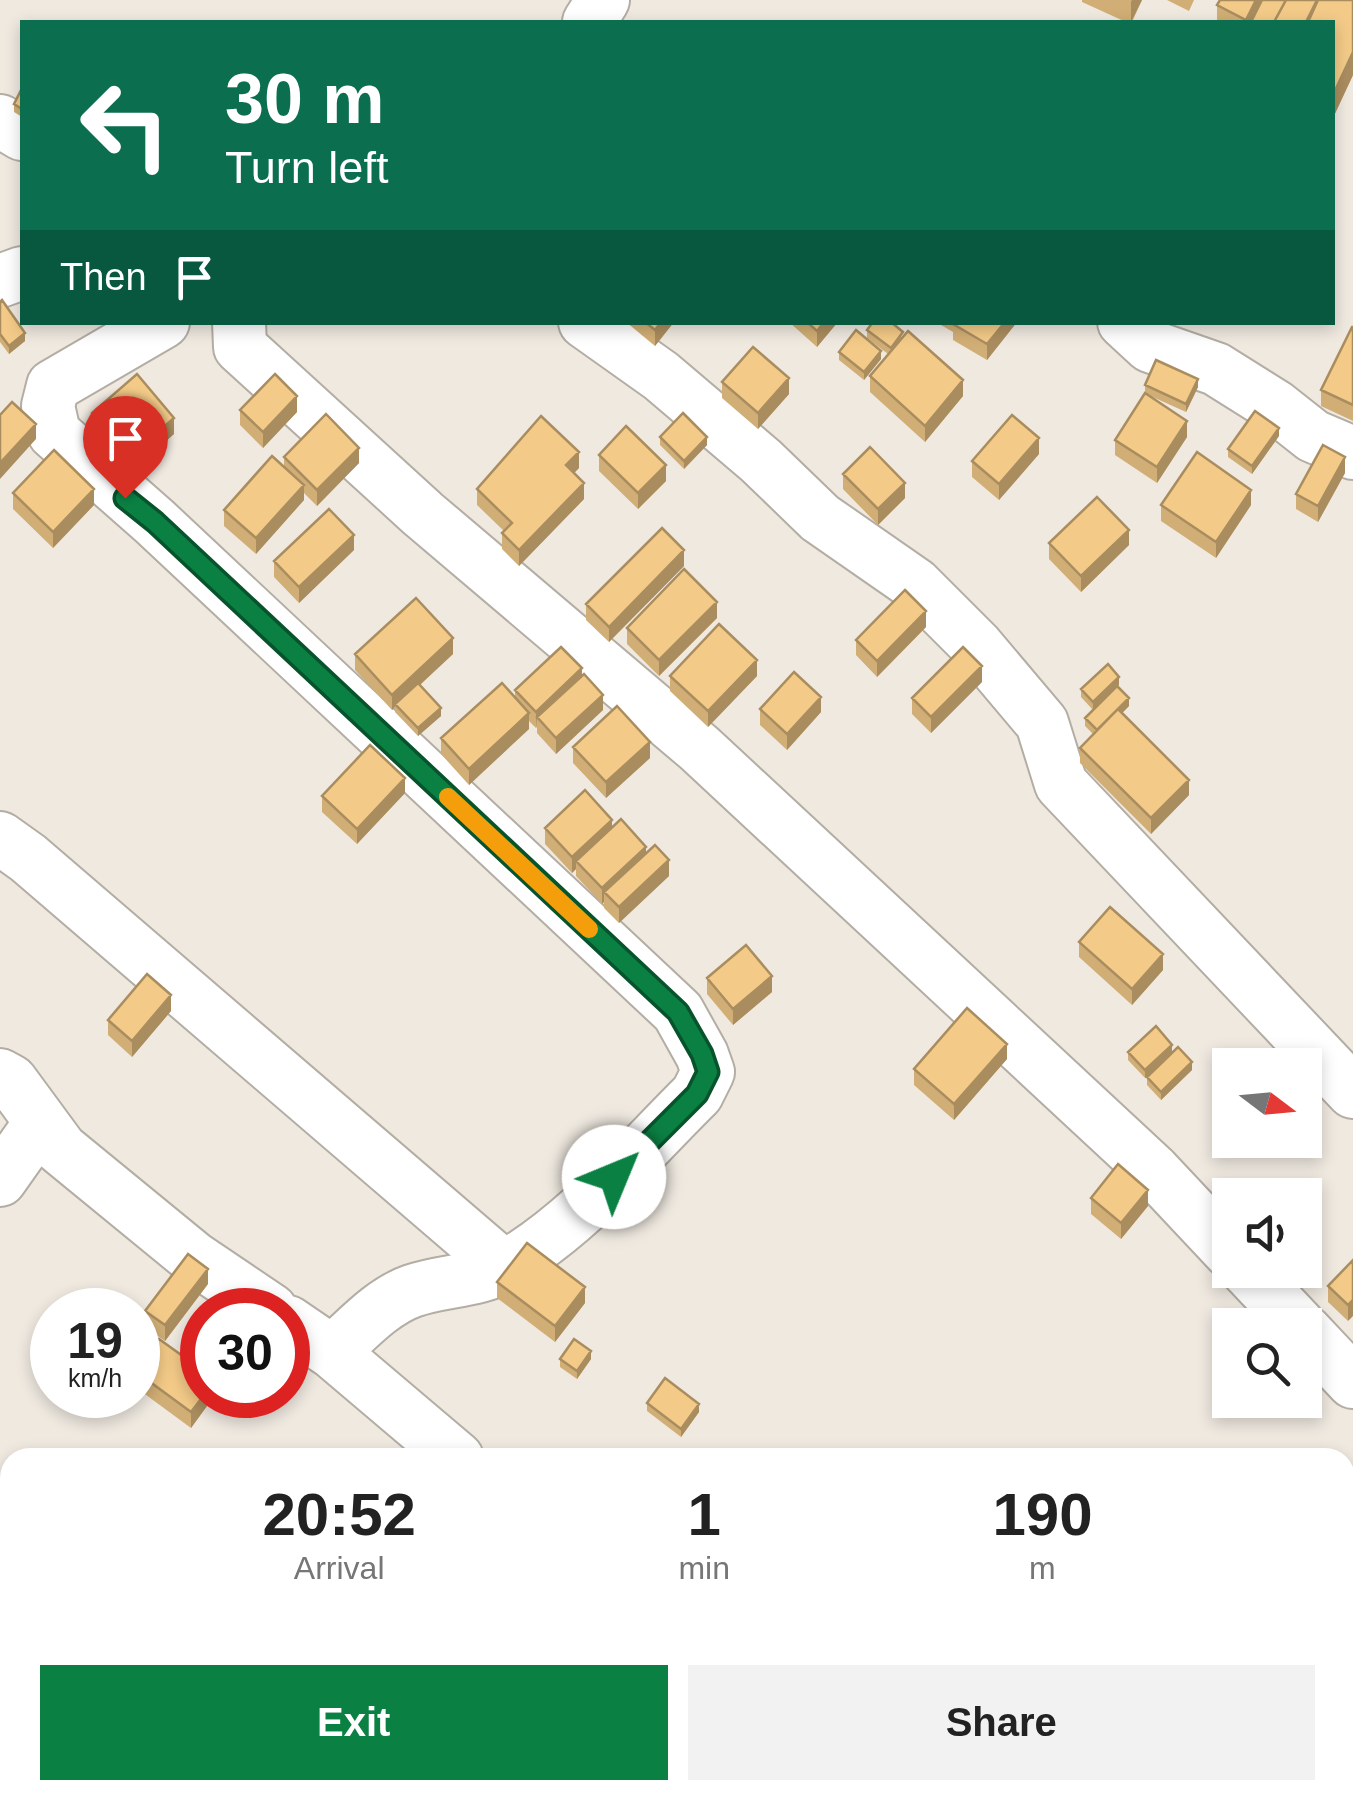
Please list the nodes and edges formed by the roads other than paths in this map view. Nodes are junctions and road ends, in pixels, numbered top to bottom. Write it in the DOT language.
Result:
graph roads {
  1 [pos="158,325"];
  2 [pos="239,325"];
  3 [pos="589,325"];
  4 [pos="1127,325"];
  5 [pos="1353,453"];
  6 [pos="0,838"];
  7 [pos="0,1076"];
  8 [pos="1353,1092"];
  9 [pos="41,1122"];
  10 [pos="0,1180"];
  11 [pos="1212,1233"];
  12 [pos="504,1267"];
  13 [pos="238,1288"];
  14 [pos="1264,1288"];
  15 [pos="1283,1308"];
  16 [pos="310,1337"];
  17 [pos="1322,1349"];
  18 [pos="332,1352"];
  19 [pos="1353,1382"];
  20 [pos="444,1448"];
  1 -- 12 [label="street"];
  2 -- 11 [label="street"];
  3 -- 8 [label="street"];
  4 -- 5 [label="street"];
  6 -- 12 [label="street"];
  7 -- 9 [label="street"];
  9 -- 10 [label="street"];
  9 -- 13 [label="street"];
  12 -- 18 [label="street"];
  14 -- 15 [label="street"];
  16 -- 18 [label="street"];
  17 -- 19 [label="street"];
  18 -- 20 [label="street"];
}
